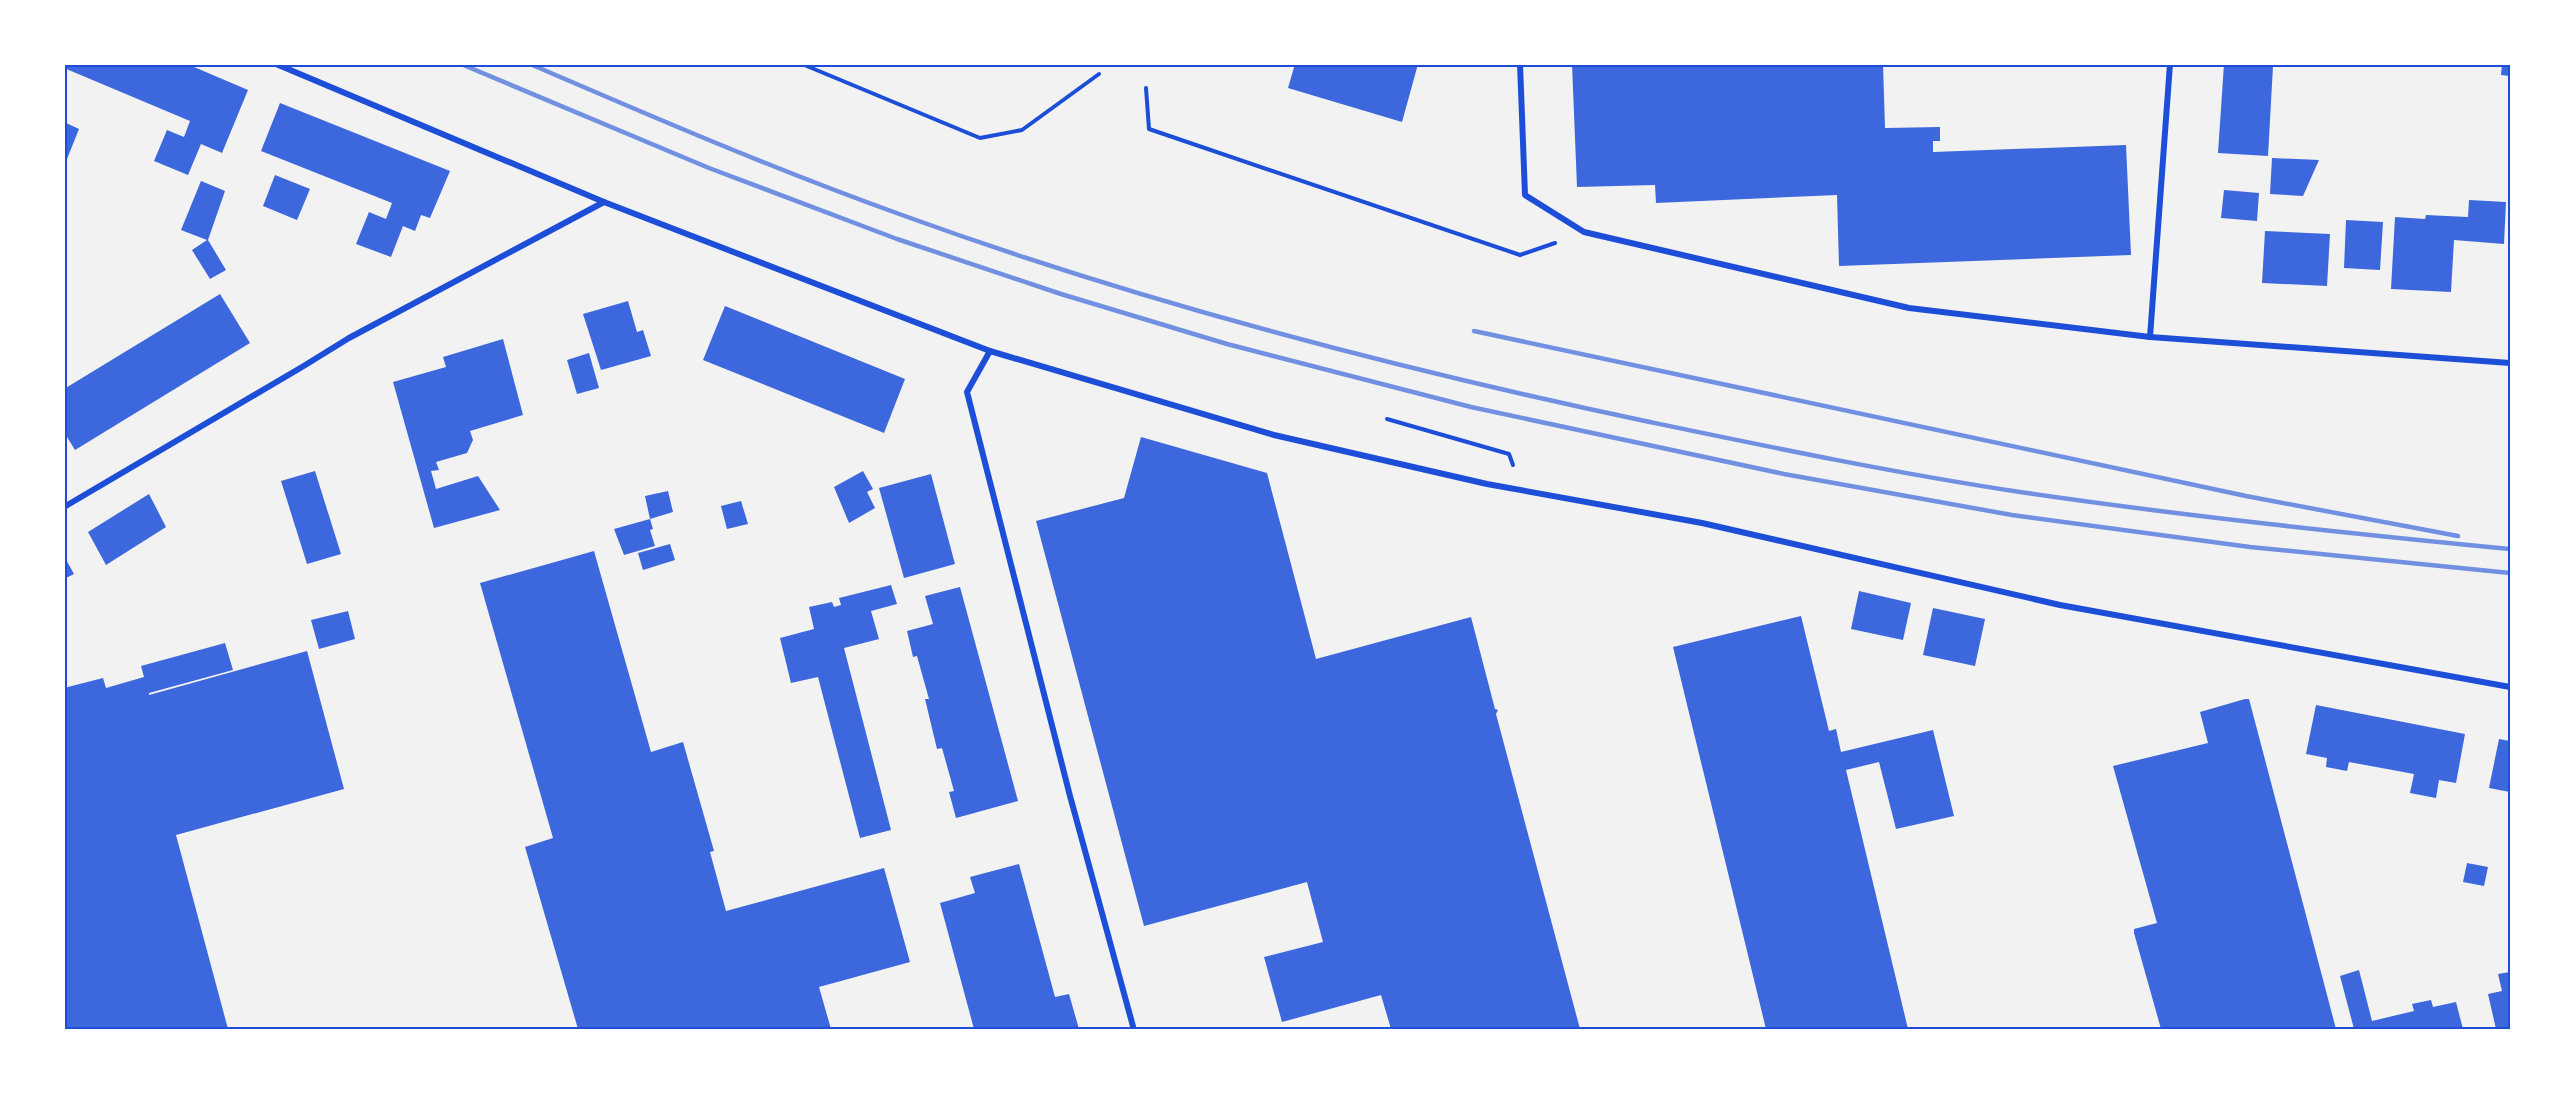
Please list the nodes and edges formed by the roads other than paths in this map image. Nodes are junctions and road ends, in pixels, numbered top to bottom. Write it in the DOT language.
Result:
graph roads {
  1 [pos="276,64"];
  2 [pos="1520,64"];
  3 [pos="2170,64"];
  4 [pos="604,202"];
  5 [pos="2150,337"];
  6 [pos="990,351"];
  7 [pos="2511,363"];
  8 [pos="64,507"];
  9 [pos="2511,687"];
  10 [pos="1134,1029"];
  1 -- 4 [label="street"];
  2 -- 5 [label="street"];
  3 -- 5 [label="street"];
  4 -- 6 [label="street"];
  4 -- 8 [label="street"];
  5 -- 7 [label="street"];
  6 -- 9 [label="street"];
  6 -- 10 [label="street"];
}
